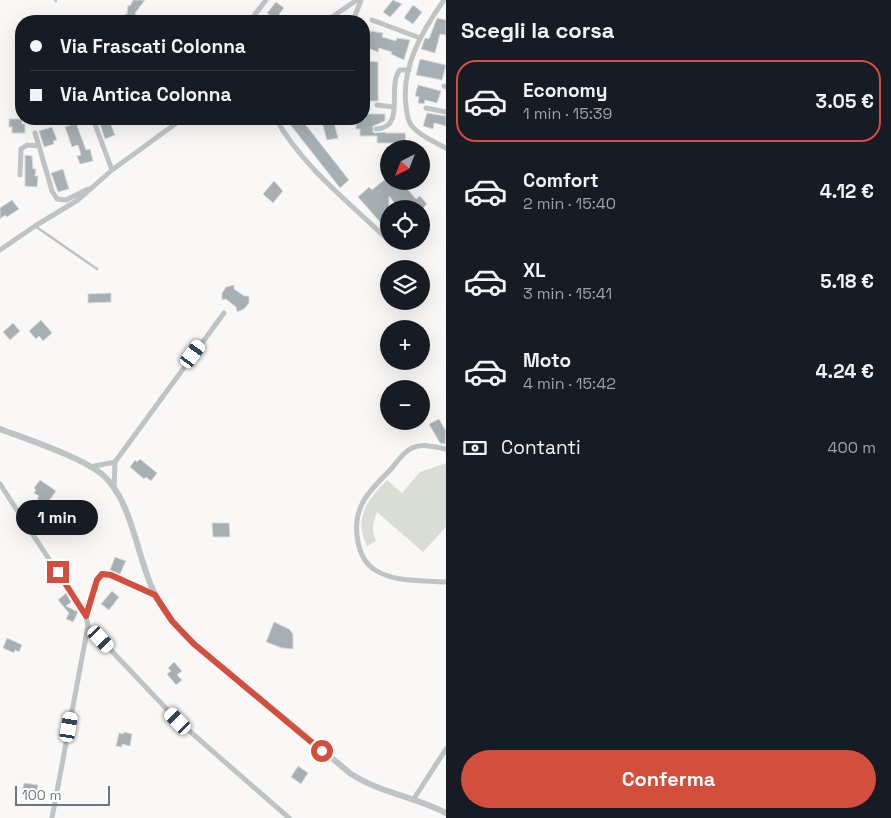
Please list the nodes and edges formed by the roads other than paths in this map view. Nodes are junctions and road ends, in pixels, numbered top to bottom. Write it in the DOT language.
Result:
graph roads {
  1 [pos="266,0"];
  2 [pos="357,0"];
  3 [pos="361,0"];
  4 [pos="444,0"];
  5 [pos="255,15"];
  6 [pos="335,15"];
  7 [pos="355,15"];
  8 [pos="372,20"];
  9 [pos="420,38"];
  10 [pos="409,70"];
  11 [pos="377,105"];
  12 [pos="394,107"];
  13 [pos="426,108"];
  14 [pos="446,112"];
  15 [pos="96,125"];
  16 [pos="174,125"];
  17 [pos="280,125"];
  18 [pos="376,129"];
  19 [pos="35,133"];
  20 [pos="39,146"];
  21 [pos="446,148"];
  22 [pos="112,170"];
  23 [pos="20,176"];
  24 [pos="97,184"];
  25 [pos="35,226"];
  26 [pos="380,232"];
  27 [pos="0,250"];
  28 [pos="97,269"];
  29 [pos="224,313"];
  30 [pos="0,429"];
  31 [pos="446,449"];
  32 [pos="115,462"];
  33 [pos="90,467"];
  34 [pos="0,484"];
  35 [pos="115,490"];
  36 [pos="446,582"];
  37 [pos="155,595"];
  38 [pos="86,616"];
  39 [pos="88,626"];
  40 [pos="446,749"];
  41 [pos="413,800"];
  42 [pos="446,813"];
  43 [pos="52,818"];
  44 [pos="289,818"];
  1 -- 5 [label="street"];
  2 -- 6 [label="street"];
  3 -- 7 [label="street"];
  4 -- 9 [label="street"];
  8 -- 9 [label="street"];
  9 -- 10 [label="street"];
  10 -- 12 [label="street"];
  10 -- 21 [label="street"];
  11 -- 12 [label="street"];
  12 -- 18 [label="street"];
  13 -- 14 [label="street"];
  15 -- 22 [label="street"];
  16 -- 22 [label="street"];
  17 -- 26 [label="street"];
  19 -- 20 [label="street"];
  20 -- 23 [label="street"];
  20 -- 24 [label="street"];
  22 -- 24 [label="street"];
  24 -- 25 [label="street"];
  25 -- 27 [label="street"];
  25 -- 28 [label="lane"];
  29 -- 32 [label="street"];
  30 -- 33 [label="street"];
  31 -- 36 [label="street"];
  32 -- 33 [label="street"];
  32 -- 35 [label="street"];
  33 -- 35 [label="street"];
  34 -- 38 [label="street"];
  35 -- 37 [label="street"];
  37 -- 38 [label="street"];
  37 -- 41 [label="street"];
  38 -- 39 [label="street"];
  39 -- 43 [label="street"];
  39 -- 44 [label="street"];
  40 -- 41 [label="street"];
  41 -- 42 [label="street"];
}
